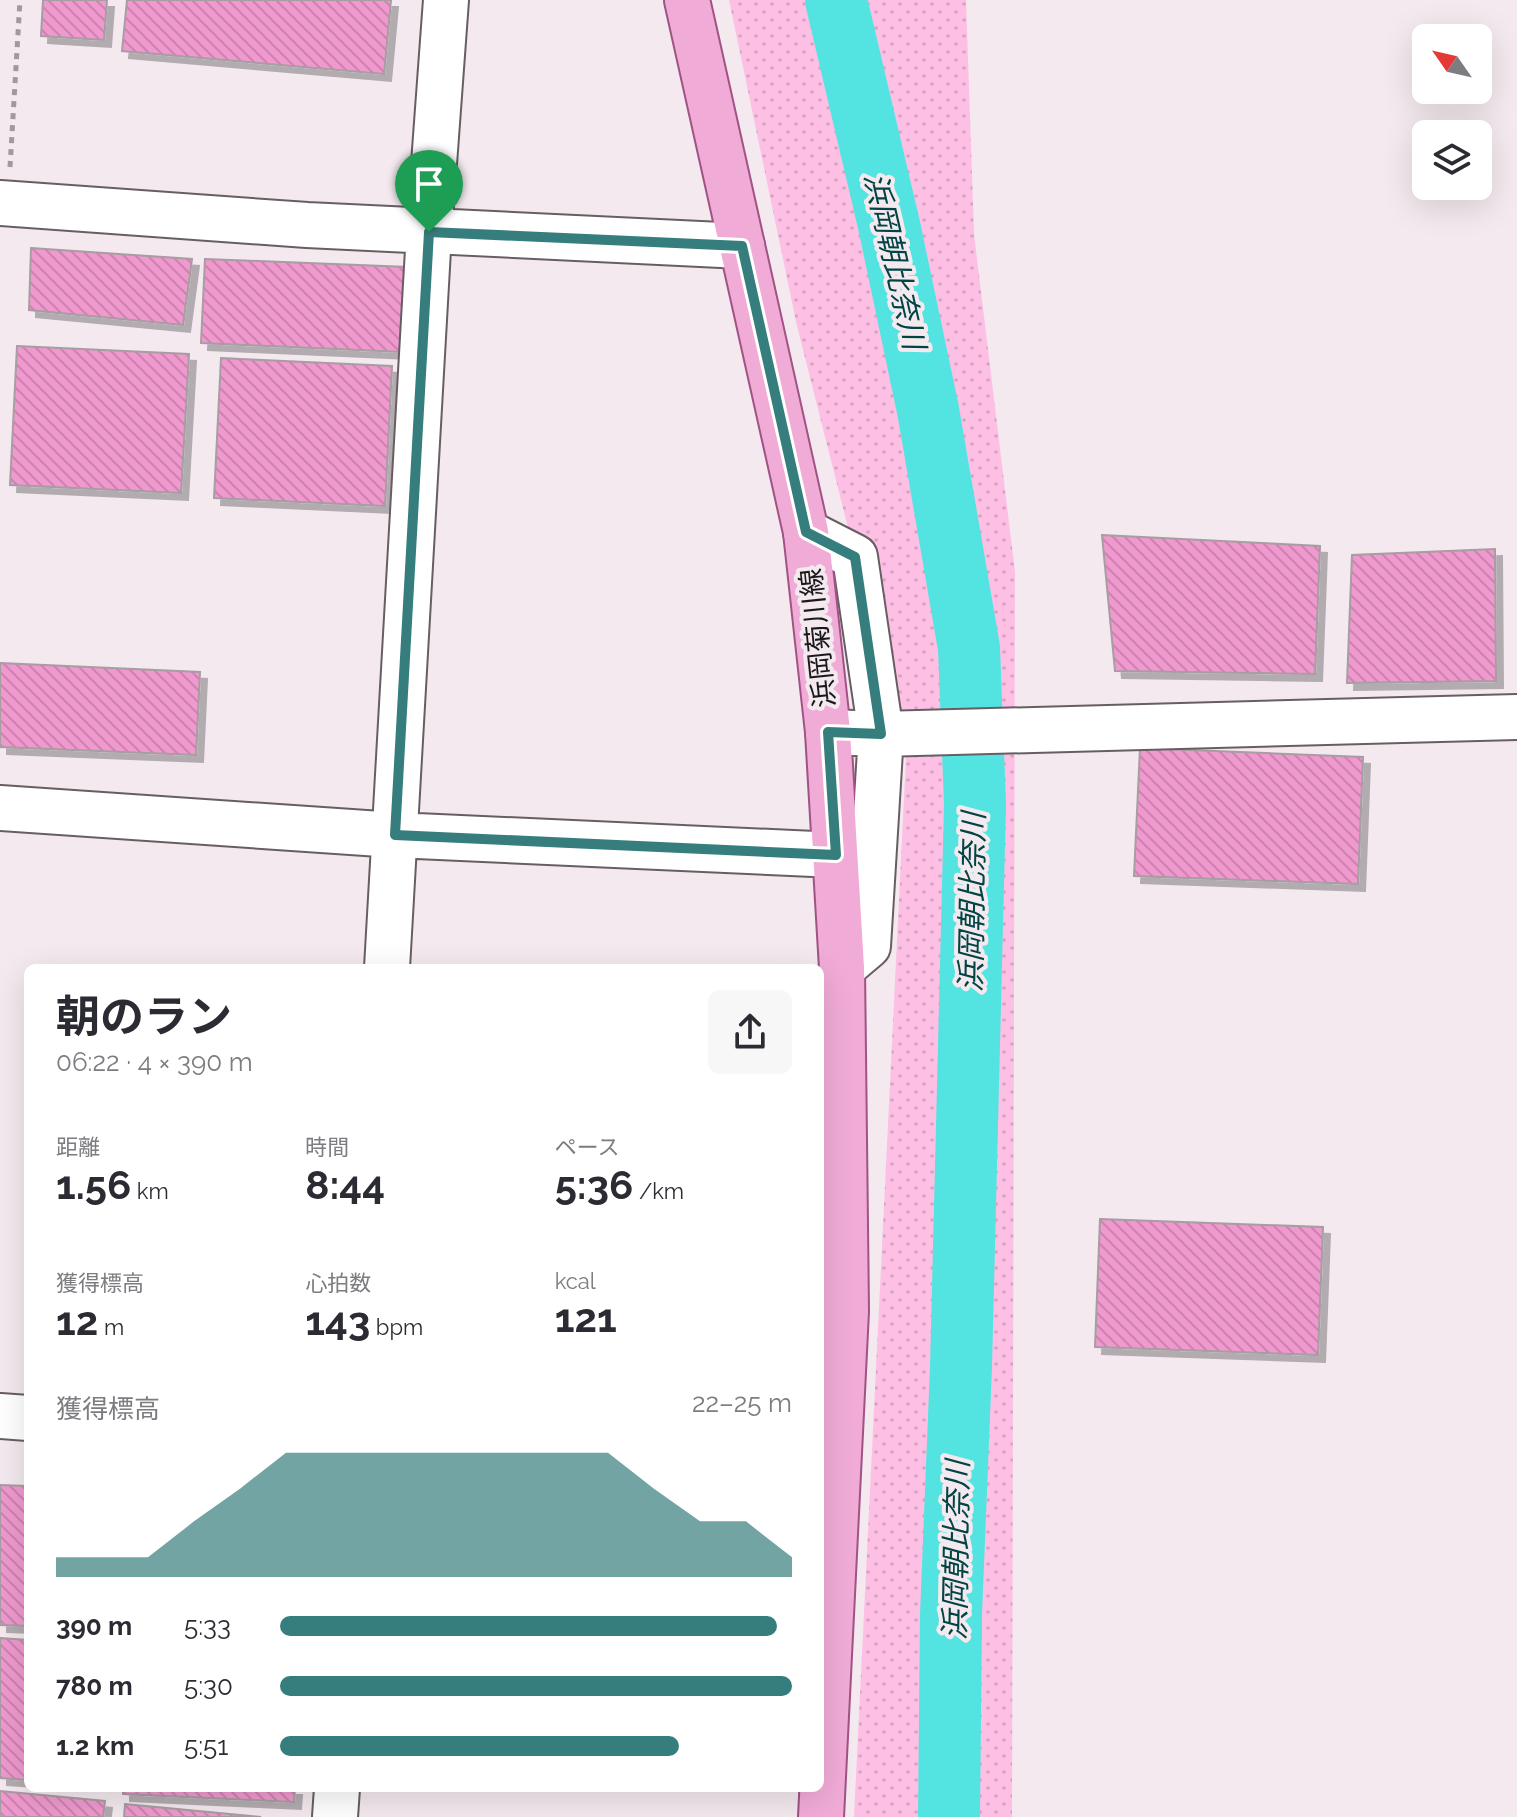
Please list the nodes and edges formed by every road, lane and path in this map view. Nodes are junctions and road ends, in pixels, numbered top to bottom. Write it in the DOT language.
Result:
graph roads {
  1 [pos="20,0"];
  2 [pos="446,0"];
  3 [pos="687,0"];
  4 [pos="4,204"];
  5 [pos="429,232"];
  6 [pos="742,246"];
  7 [pos="806,532"];
  8 [pos="1517,717"];
  9 [pos="828,732"];
  10 [pos="881,734"];
  11 [pos="0,808"];
  12 [pos="395,835"];
  13 [pos="836,855"];
  14 [pos="387,964"];
  15 [pos="842,968"];
  16 [pos="0,1416"];
  17 [pos="24,1418"];
  18 [pos="830,1466"];
  19 [pos="824,1700"];
  20 [pos="337,1792"];
  21 [pos="822,1792"];
  22 [pos="335,1817"];
  23 [pos="821,1817"];
  1 -- 4 [label="path"];
  2 -- 5 [label="street"];
  3 -- 6 [label="main road, 浜岡菊川線"];
  4 -- 5 [label="street"];
  5 -- 6 [label="street"];
  5 -- 12 [label="street"];
  6 -- 7 [label="main road, 浜岡菊川線"];
  7 -- 9 [label="main road, 浜岡菊川線"];
  7 -- 10 [label="street"];
  8 -- 10 [label="street"];
  9 -- 10 [label="street"];
  9 -- 13 [label="main road, 浜岡菊川線"];
  10 -- 15 [label="street"];
  11 -- 12 [label="street"];
  12 -- 13 [label="street"];
  12 -- 14 [label="street"];
  13 -- 15 [label="main road, 浜岡菊川線"];
  15 -- 18 [label="main road, 浜岡菊川線"];
  16 -- 17 [label="street"];
  18 -- 19 [label="main road, 浜岡菊川線"];
  20 -- 22 [label="street"];
  21 -- 23 [label="main road, 浜岡菊川線"];
}
